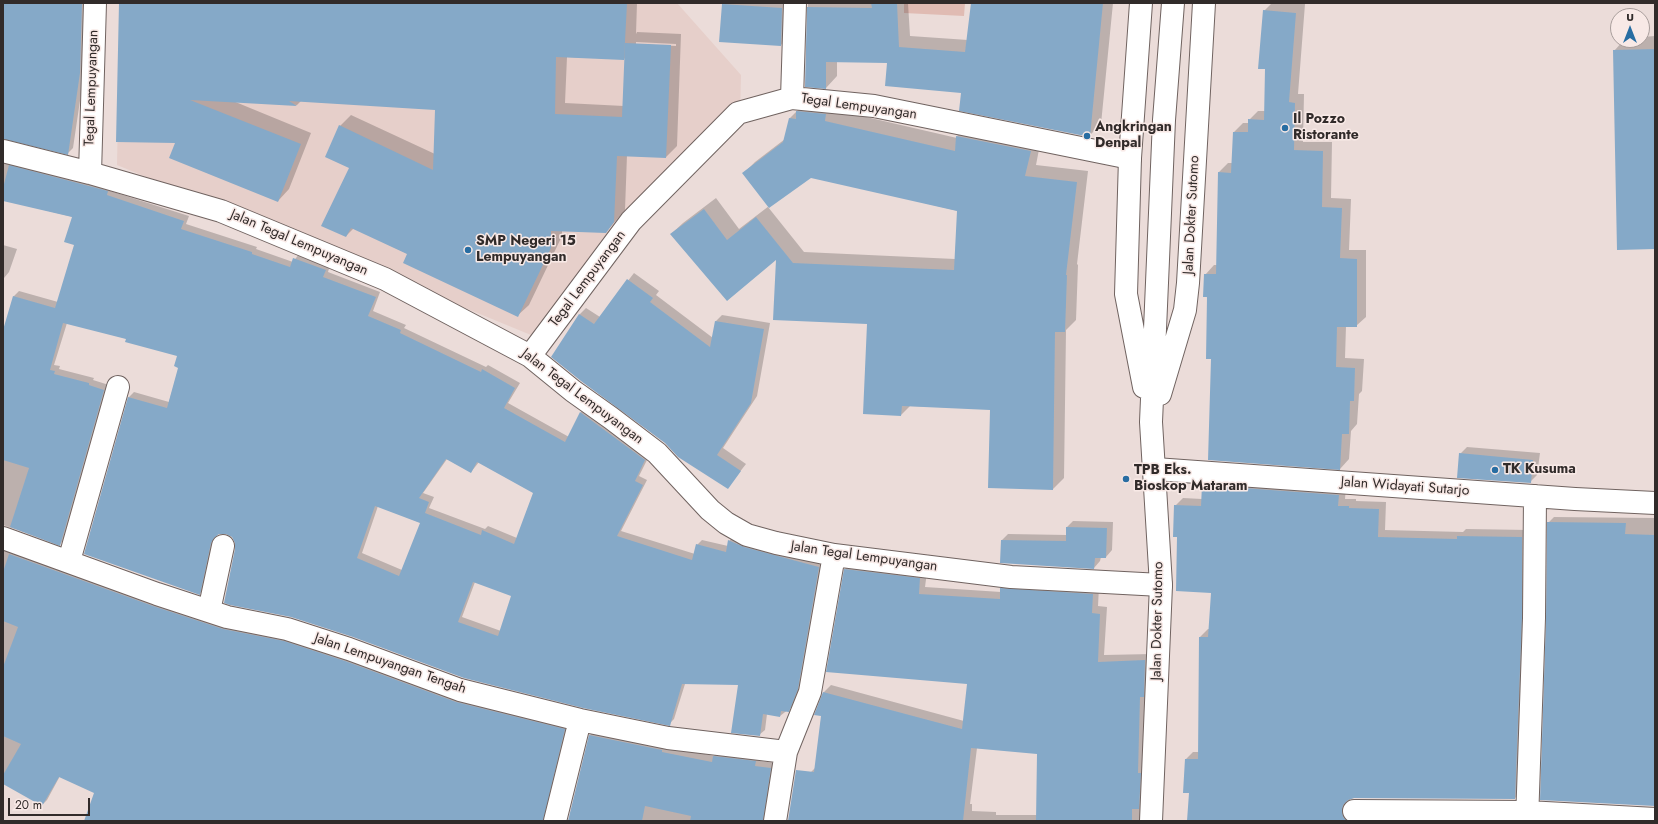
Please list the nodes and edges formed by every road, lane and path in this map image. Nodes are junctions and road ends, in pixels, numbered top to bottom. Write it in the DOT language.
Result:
graph roads {
  1 [pos="95,3"];
  2 [pos="795,3"];
  3 [pos="1141,3"];
  4 [pos="1173,3"];
  5 [pos="1204,3"];
  6 [pos="792,98"];
  7 [pos="3,151"];
  8 [pos="1130,158"];
  9 [pos="90,173"];
  10 [pos="530,356"];
  11 [pos="118,387"];
  12 [pos="1151,422"];
  13 [pos="1154,469"];
  14 [pos="1535,496"];
  15 [pos="1655,503"];
  16 [pos="3,538"];
  17 [pos="223,546"];
  18 [pos="834,555"];
  19 [pos="69,562"];
  20 [pos="1161,586"];
  21 [pos="208,611"];
  22 [pos="580,720"];
  23 [pos="786,752"];
  24 [pos="1354,811"];
  25 [pos="1527,816"];
  26 [pos="1655,819"];
  27 [pos="555,821"];
  28 [pos="775,821"];
  29 [pos="1151,821"];
  1 -- 9 [label="street, Tegal Lempuyangan"];
  2 -- 6 [label="street"];
  3 -- 8 [label="street, Jalan Dokter Sutomo"];
  4 -- 12 [label="street, Jalan Dokter Sutomo"];
  5 -- 12 [label="street, Jalan Dokter Sutomo"];
  6 -- 8 [label="street, Tegal Lempuyangan"];
  6 -- 10 [label="street, Tegal Lempuyangan"];
  7 -- 9 [label="street, Jalan Tegal Lempuyangan"];
  8 -- 12 [label="street, Jalan Dokter Sutomo"];
  9 -- 10 [label="street, Jalan Tegal Lempuyangan"];
  10 -- 18 [label="street, Jalan Tegal Lempuyangan"];
  11 -- 19 [label="street"];
  12 -- 13 [label="street, Jalan Dokter Sutomo"];
  13 -- 14 [label="street, Jalan Widayati Sutarjo"];
  13 -- 20 [label="street, Jalan Dokter Sutomo"];
  14 -- 15 [label="street, Jalan Widayati Sutarjo"];
  14 -- 25 [label="street"];
  16 -- 19 [label="street, Jalan Lempuyangan Tengah"];
  17 -- 21 [label="street"];
  18 -- 20 [label="street, Jalan Tegal Lempuyangan"];
  18 -- 23 [label="street"];
  19 -- 21 [label="street, Jalan Lempuyangan Tengah"];
  20 -- 29 [label="street, Jalan Dokter Sutomo"];
  21 -- 22 [label="street, Jalan Lempuyangan Tengah"];
  22 -- 23 [label="street, Jalan Lempuyangan Tengah"];
  22 -- 27 [label="street"];
  23 -- 28 [label="street"];
  24 -- 25 [label="street"];
  25 -- 26 [label="street"];
}
